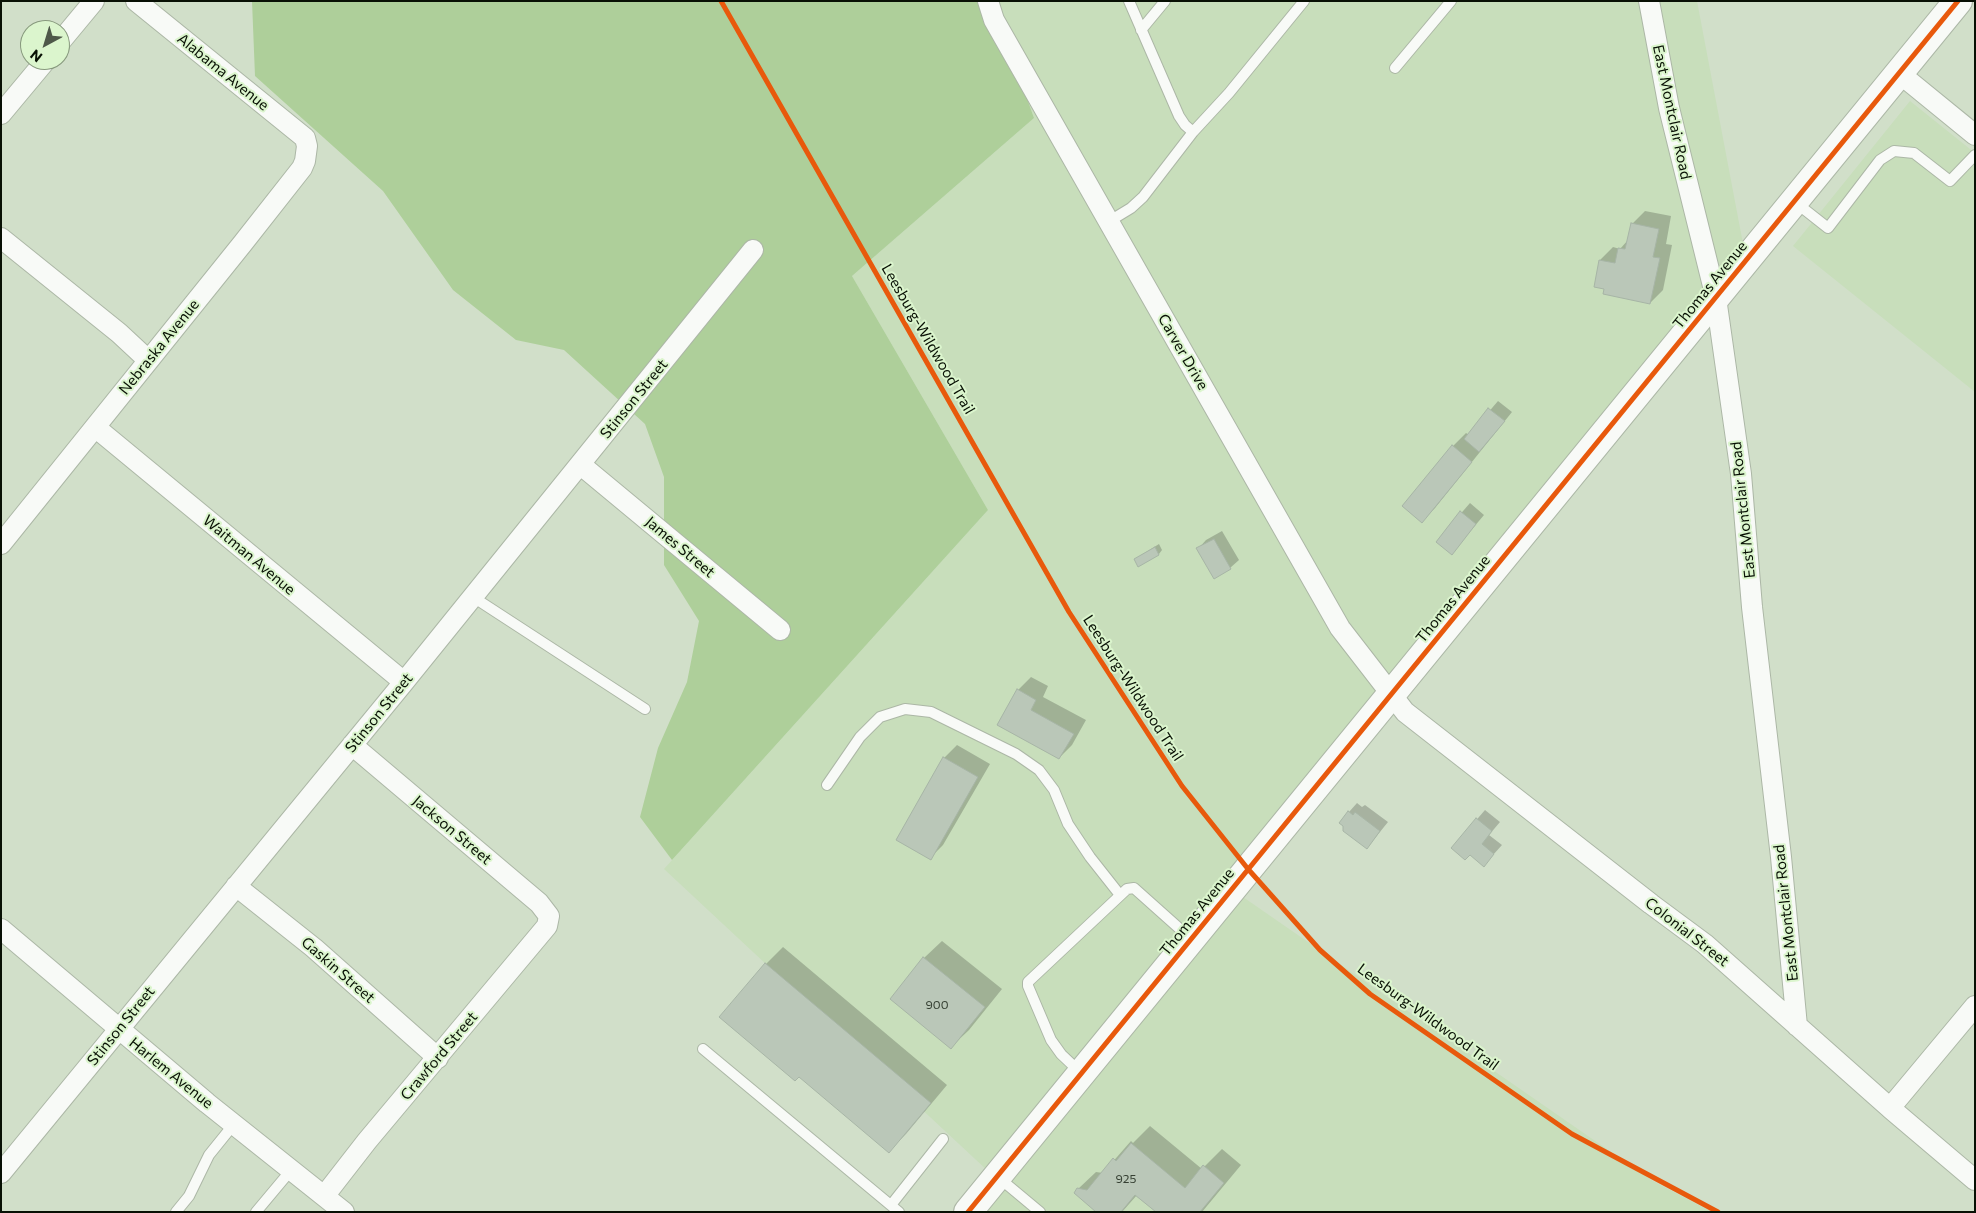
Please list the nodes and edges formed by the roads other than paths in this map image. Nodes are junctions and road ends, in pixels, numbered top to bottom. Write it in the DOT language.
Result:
graph roads {
  1 [pos="94,1"];
  2 [pos="136,1"];
  3 [pos="988,1"];
  4 [pos="1129,1"];
  5 [pos="1165,1"];
  6 [pos="1304,1"];
  7 [pos="1451,1"];
  8 [pos="1649,1"];
  9 [pos="1958,1"];
  10 [pos="70,30"];
  11 [pos="1141,30"];
  12 [pos="1395,68"];
  13 [pos="38,70"];
  14 [pos="1899,73"];
  15 [pos="1,114"];
  16 [pos="1193,132"];
  17 [pos="1975,135"];
  18 [pos="307,146"];
  19 [pos="1975,155"];
  20 [pos="1794,201"];
  21 [pos="1108,222"];
  22 [pos="1,238"];
  23 [pos="753,250"];
  24 [pos="1716,298"];
  25 [pos="148,360"];
  26 [pos="95,427"];
  27 [pos="581,465"];
  28 [pos="1,544"];
  29 [pos="473,597"];
  30 [pos="780,630"];
  31 [pos="404,682"];
  32 [pos="1391,695"];
  33 [pos="645,709"];
  34 [pos="352,745"];
  35 [pos="826,785"];
  36 [pos="236,886"];
  37 [pos="1120,895"];
  38 [pos="549,916"];
  39 [pos="1,929"];
  40 [pos="1192,939"];
  41 [pos="1975,1006"];
  42 [pos="1797,1026"];
  43 [pos="118,1029"];
  44 [pos="703,1049"];
  45 [pos="438,1058"];
  46 [pos="1081,1074"];
  47 [pos="1890,1108"];
  48 [pos="234,1124"];
  49 [pos="943,1139"];
  50 [pos="292,1169"];
  51 [pos="1,1173"];
  52 [pos="997,1176"];
  53 [pos="1975,1180"];
  54 [pos="325,1195"];
  55 [pos="895,1209"];
  56 [pos="176,1212"];
  57 [pos="256,1212"];
  58 [pos="344,1212"];
  59 [pos="968,1212"];
  60 [pos="1040,1212"];
  1 -- 10 [label="street"];
  2 -- 18 [label="street, Alabama Avenue"];
  3 -- 21 [label="street, Carver Drive"];
  4 -- 11 [label="lane"];
  5 -- 11 [label="lane"];
  6 -- 16 [label="lane"];
  7 -- 12 [label="lane"];
  8 -- 24 [label="street, East Montclair Road"];
  9 -- 14 [label="street, Thomas Avenue"];
  11 -- 16 [label="lane"];
  13 -- 15 [label="street"];
  14 -- 17 [label="street"];
  14 -- 20 [label="street, Thomas Avenue"];
  16 -- 21 [label="lane"];
  18 -- 25 [label="street, Nebraska Avenue"];
  19 -- 20 [label="lane"];
  20 -- 24 [label="street, Thomas Avenue"];
  21 -- 32 [label="street, Carver Drive"];
  22 -- 25 [label="street"];
  23 -- 27 [label="street, Stinson Street"];
  24 -- 32 [label="street, Thomas Avenue"];
  24 -- 42 [label="street, East Montclair Road"];
  25 -- 26 [label="street, Nebraska Avenue"];
  26 -- 28 [label="street, Nebraska Avenue"];
  26 -- 31 [label="street, Waitman Avenue"];
  27 -- 29 [label="street, Stinson Street"];
  27 -- 30 [label="street, James Street"];
  29 -- 31 [label="street, Stinson Street"];
  29 -- 33 [label="lane"];
  31 -- 34 [label="street, Stinson Street"];
  32 -- 40 [label="street, Thomas Avenue"];
  32 -- 42 [label="street, Colonial Street"];
  34 -- 36 [label="street, Stinson Street"];
  34 -- 38 [label="street, Jackson Street"];
  35 -- 37 [label="lane"];
  36 -- 43 [label="street, Stinson Street"];
  36 -- 45 [label="street, Gaskin Street"];
  37 -- 40 [label="lane"];
  37 -- 46 [label="lane"];
  38 -- 45 [label="street, Crawford Street"];
  39 -- 43 [label="street, Harlem Avenue"];
  40 -- 46 [label="street, Thomas Avenue"];
  41 -- 47 [label="street"];
  42 -- 47 [label="street, Colonial Street"];
  43 -- 48 [label="street, Harlem Avenue"];
  43 -- 51 [label="street, Stinson Street"];
  44 -- 55 [label="lane"];
  45 -- 54 [label="street, Crawford Street"];
  46 -- 52 [label="street, Thomas Avenue"];
  47 -- 53 [label="street, Colonial Street"];
  48 -- 50 [label="street, Harlem Avenue"];
  48 -- 56 [label="lane"];
  49 -- 55 [label="lane"];
  50 -- 54 [label="street, Harlem Avenue"];
  50 -- 57 [label="lane"];
  52 -- 59 [label="street, Thomas Avenue"];
  52 -- 60 [label="lane"];
  54 -- 58 [label="street, Harlem Avenue"];
}
